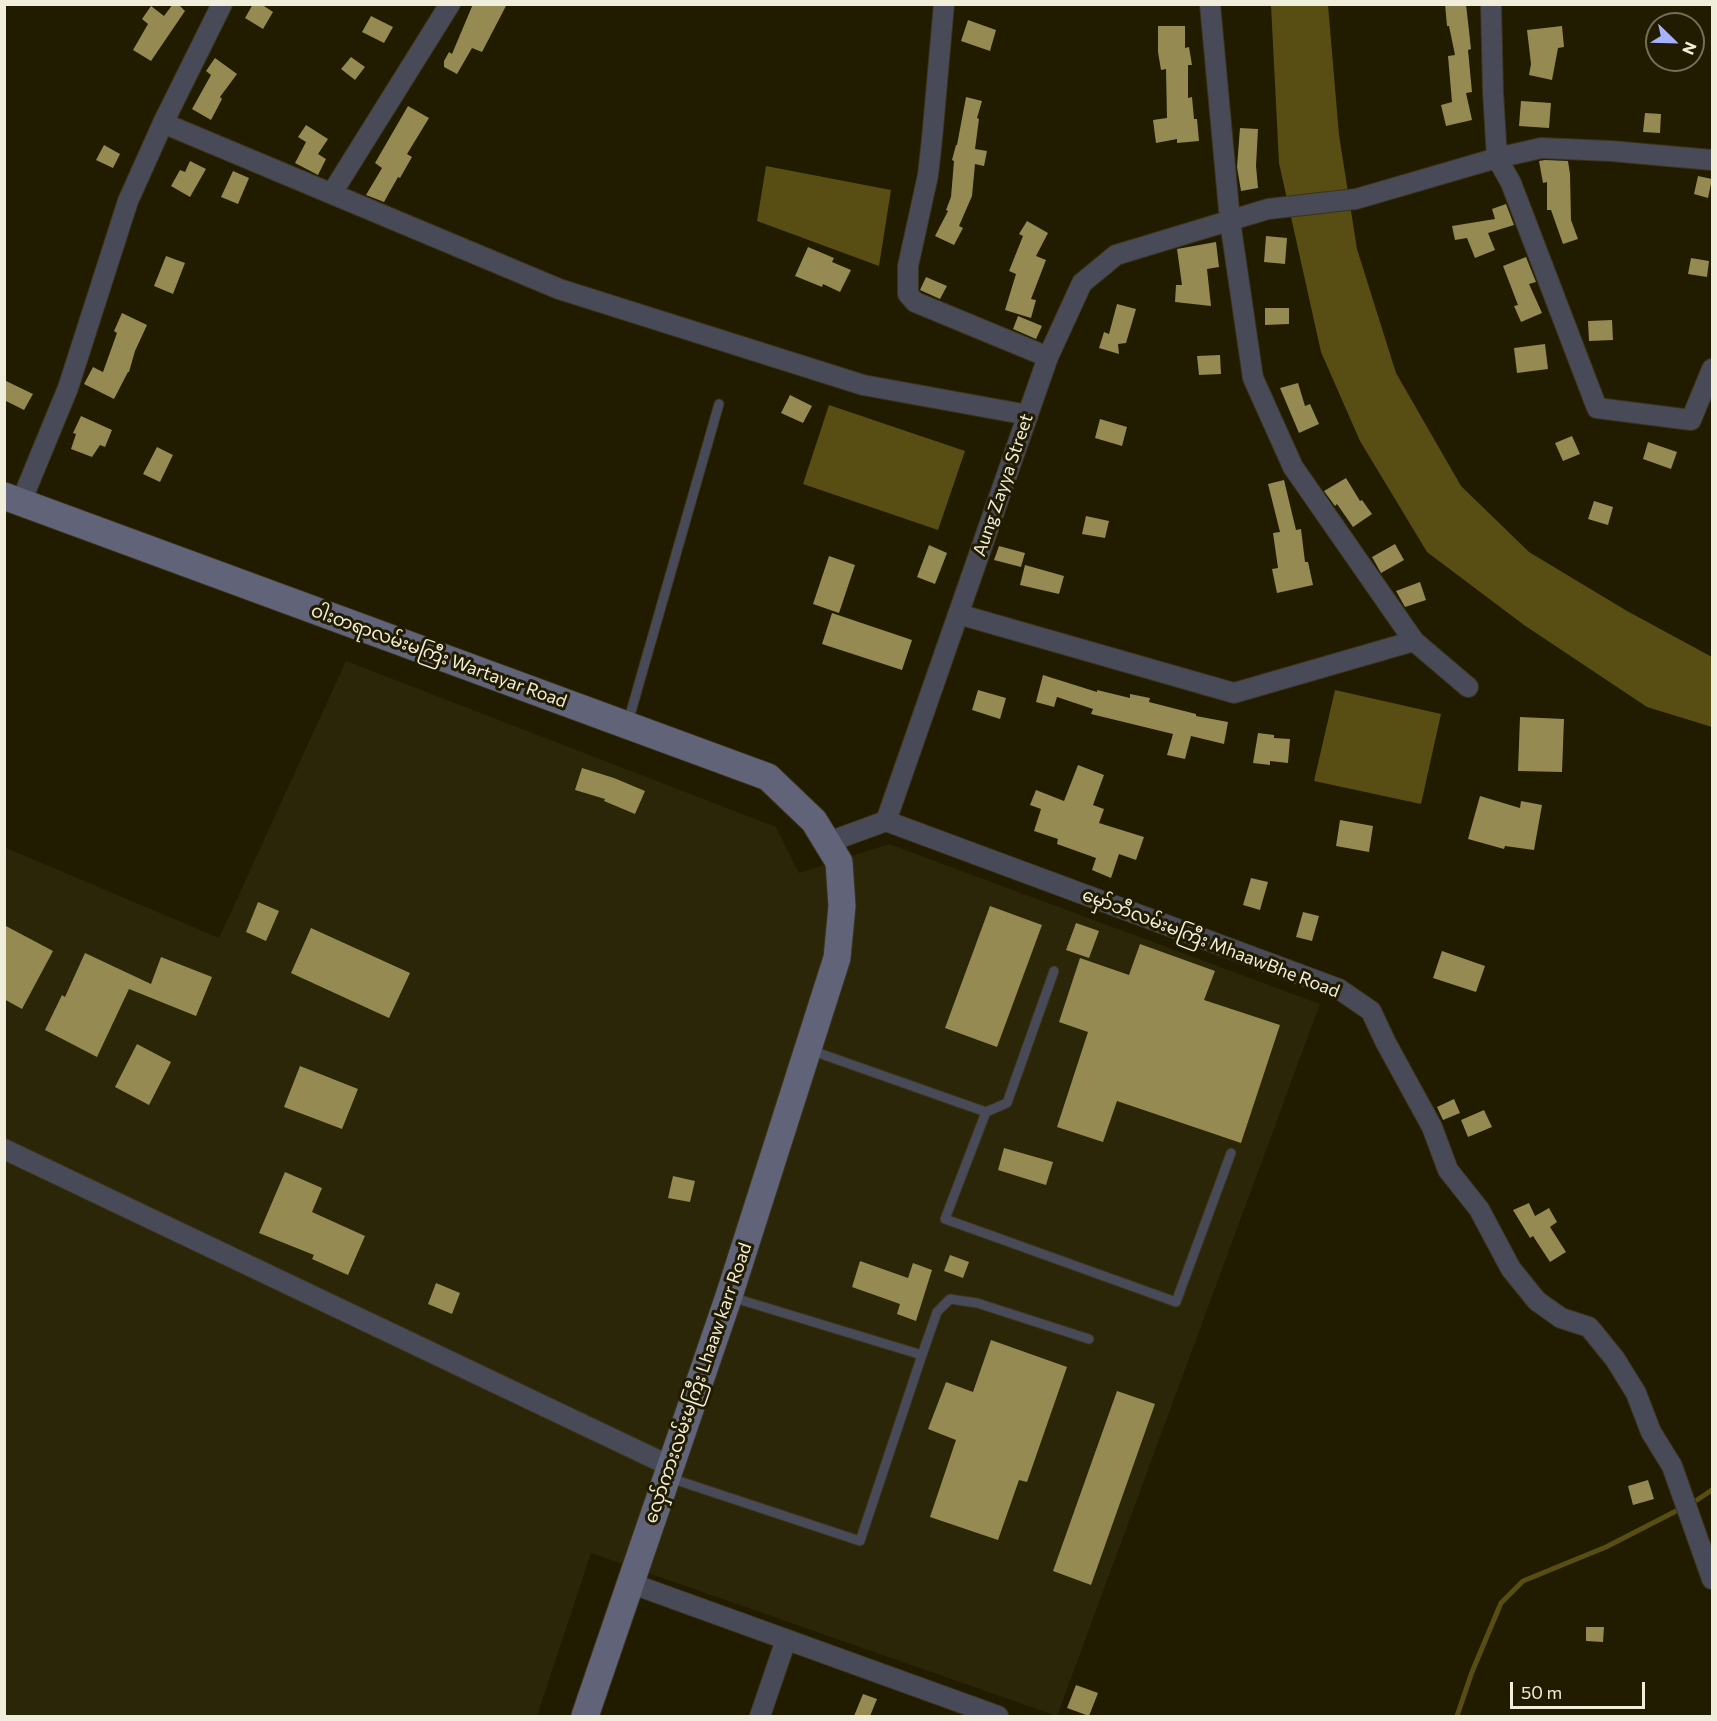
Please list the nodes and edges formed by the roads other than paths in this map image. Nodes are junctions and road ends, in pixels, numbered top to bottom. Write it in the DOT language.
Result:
graph roads {
  1 [pos="222,4"];
  2 [pos="450,4"];
  3 [pos="944,4"];
  4 [pos="1210,4"];
  5 [pos="1491,4"];
  6 [pos="162,123"];
  7 [pos="1497,158"];
  8 [pos="1713,160"];
  9 [pos="332,193"];
  10 [pos="1230,221"];
  11 [pos="1048,357"];
  12 [pos="1713,369"];
  13 [pos="718,404"];
  14 [pos="1028,415"];
  15 [pos="13,499"];
  16 [pos="958,614"];
  17 [pos="1414,641"];
  18 [pos="1468,687"];
  19 [pos="627,725"];
  20 [pos="886,821"];
  21 [pos="833,853"];
  22 [pos="1053,971"];
  23 [pos="807,1049"];
  24 [pos="986,1112"];
  25 [pos="4,1149"];
  26 [pos="1232,1153"];
  27 [pos="729,1296"];
  28 [pos="1089,1339"];
  29 [pos="922,1355"];
  30 [pos="668,1471"];
  31 [pos="1713,1579"];
  32 [pos="630,1583"];
  33 [pos="786,1640"];
  34 [pos="585,1716"];
  35 [pos="760,1716"];
  36 [pos="998,1716"];
  1 -- 6 [label="street"];
  2 -- 9 [label="street"];
  3 -- 11 [label="street"];
  4 -- 10 [label="street"];
  5 -- 7 [label="street"];
  6 -- 9 [label="street"];
  6 -- 15 [label="street"];
  7 -- 8 [label="street, Aung Zayya Street"];
  7 -- 10 [label="street, Aung Zayya Street"];
  7 -- 12 [label="street"];
  9 -- 14 [label="street"];
  10 -- 11 [label="street, Aung Zayya Street"];
  10 -- 17 [label="street"];
  11 -- 14 [label="street, Aung Zayya Street"];
  13 -- 19 [label="lane"];
  14 -- 16 [label="street, Aung Zayya Street"];
  15 -- 19 [label="street, ဝါးတရာလမ်းမကြီး Wartayar Road"];
  16 -- 17 [label="street"];
  16 -- 20 [label="street, Aung Zayya Street"];
  17 -- 18 [label="street"];
  19 -- 21 [label="street, ဝါးတရာလမ်းမကြီး Wartayar Road"];
  20 -- 21 [label="street"];
  20 -- 31 [label="street, မှော်ဘီလမ်းမကြီး MhaawBhe Road"];
  21 -- 23 [label="street, လှော်ကားလမ်းမကြီး Lhaaw karr Road"];
  22 -- 24 [label="lane"];
  23 -- 24 [label="lane"];
  23 -- 27 [label="street, လှော်ကားလမ်းမကြီး Lhaaw karr Road"];
  24 -- 26 [label="lane"];
  25 -- 30 [label="street"];
  27 -- 29 [label="lane"];
  27 -- 30 [label="street, လှော်ကားလမ်းမကြီး Lhaaw karr Road"];
  28 -- 29 [label="lane"];
  29 -- 30 [label="lane"];
  30 -- 32 [label="street, လှော်ကားလမ်းမကြီး Lhaaw karr Road"];
  32 -- 33 [label="street"];
  32 -- 34 [label="street, လှော်ကားလမ်းမကြီး Lhaaw karr Road"];
  33 -- 35 [label="street"];
  33 -- 36 [label="street"];
}
